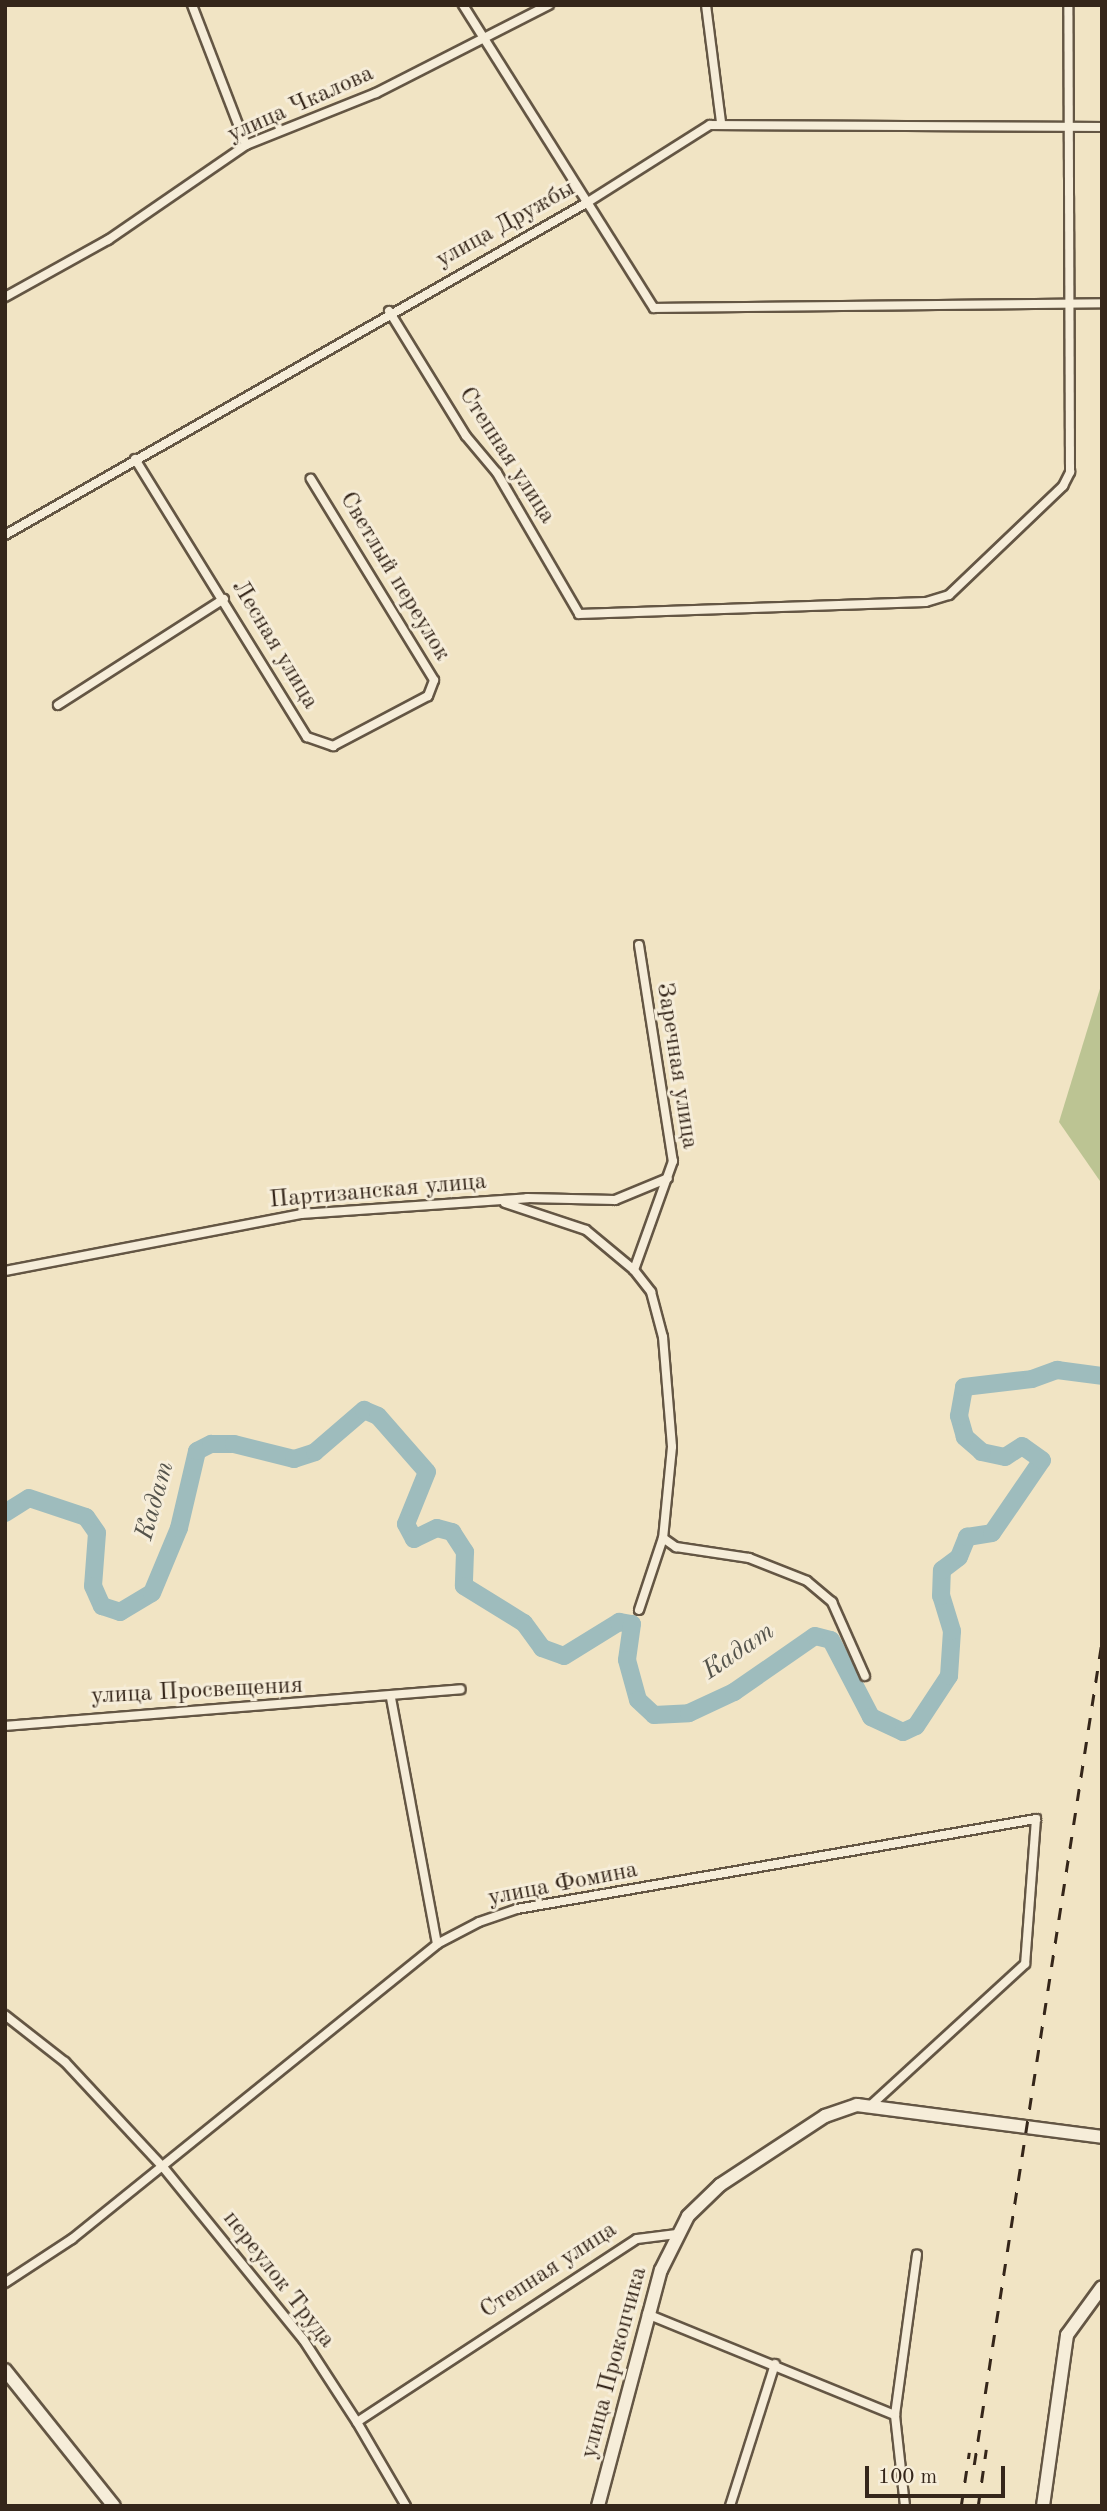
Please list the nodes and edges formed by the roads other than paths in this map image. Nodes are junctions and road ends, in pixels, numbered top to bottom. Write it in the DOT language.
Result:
graph roads {
  1 [pos="192,5"];
  2 [pos="463,5"];
  3 [pos="549,5"];
  4 [pos="706,5"];
  5 [pos="1068,5"];
  6 [pos="482,39"];
  7 [pos="720,122"];
  8 [pos="1070,127"];
  9 [pos="1102,127"];
  10 [pos="246,145"];
  11 [pos="588,202"];
  12 [pos="5,297"];
  13 [pos="1070,302"];
  14 [pos="1102,303"];
  15 [pos="389,311"];
  16 [pos="135,459"];
  17 [pos="311,479"];
  18 [pos="5,535"];
  19 [pos="224,599"];
  20 [pos="428,696"];
  21 [pos="58,705"];
  22 [pos="639,945"];
  23 [pos="668,1178"];
  24 [pos="502,1202"];
  25 [pos="634,1270"];
  26 [pos="5,1271"];
  27 [pos="663,1538"];
  28 [pos="639,1610"];
  29 [pos="866,1676"];
  30 [pos="460,1689"];
  31 [pos="391,1698"];
  32 [pos="5,1726"];
  33 [pos="437,1944"];
  34 [pos="5,2015"];
  35 [pos="872,2104"];
  36 [pos="1102,2137"];
  37 [pos="163,2167"];
  38 [pos="677,2234"];
  39 [pos="917,2254"];
  40 [pos="5,2283"];
  41 [pos="1102,2287"];
  42 [pos="647,2314"];
  43 [pos="775,2364"];
  44 [pos="5,2370"];
  45 [pos="895,2415"];
  46 [pos="356,2422"];
  47 [pos="114,2506"];
  48 [pos="406,2506"];
  49 [pos="598,2506"];
  50 [pos="730,2506"];
  51 [pos="905,2506"];
  52 [pos="1043,2506"];
  1 -- 10 [label="street"];
  2 -- 6 [label="street"];
  3 -- 6 [label="street, улица Чкалова"];
  4 -- 7 [label="street"];
  5 -- 8 [label="street"];
  6 -- 10 [label="street, улица Чкалова"];
  6 -- 11 [label="street"];
  7 -- 8 [label="street"];
  7 -- 11 [label="street, улица Дружбы"];
  8 -- 9 [label="street"];
  8 -- 13 [label="street"];
  10 -- 12 [label="street, улица Чкалова"];
  11 -- 13 [label="street"];
  11 -- 15 [label="street, улица Дружбы"];
  13 -- 14 [label="street"];
  13 -- 15 [label="street, Степная улица"];
  15 -- 16 [label="street, улица Дружбы"];
  16 -- 18 [label="street, улица Дружбы"];
  16 -- 19 [label="street, Лесная улица"];
  17 -- 20 [label="street, Светлый переулок"];
  19 -- 20 [label="street, Лесная улица"];
  19 -- 21 [label="street"];
  22 -- 23 [label="street, Заречная улица"];
  23 -- 24 [label="street, Партизанская улица"];
  23 -- 25 [label="street, Заречная улица"];
  24 -- 25 [label="street"];
  24 -- 26 [label="street, Партизанская улица"];
  25 -- 27 [label="street"];
  27 -- 28 [label="street"];
  27 -- 29 [label="street"];
  30 -- 31 [label="street, улица Просвещения"];
  31 -- 32 [label="street, улица Просвещения"];
  31 -- 33 [label="street"];
  33 -- 35 [label="street, улица Фомина"];
  33 -- 37 [label="street, улица Фомина"];
  34 -- 37 [label="street, переулок Труда"];
  35 -- 36 [label="street"];
  35 -- 38 [label="street"];
  37 -- 40 [label="street, улица Фомина"];
  37 -- 46 [label="street, переулок Труда"];
  38 -- 42 [label="street, улица Прокопчика"];
  38 -- 46 [label="street, Степная улица"];
  39 -- 45 [label="street"];
  41 -- 52 [label="street"];
  42 -- 43 [label="street"];
  42 -- 49 [label="street, улица Прокопчика"];
  43 -- 45 [label="street"];
  43 -- 50 [label="street"];
  44 -- 47 [label="street"];
  45 -- 51 [label="street"];
  46 -- 48 [label="street"];
}
